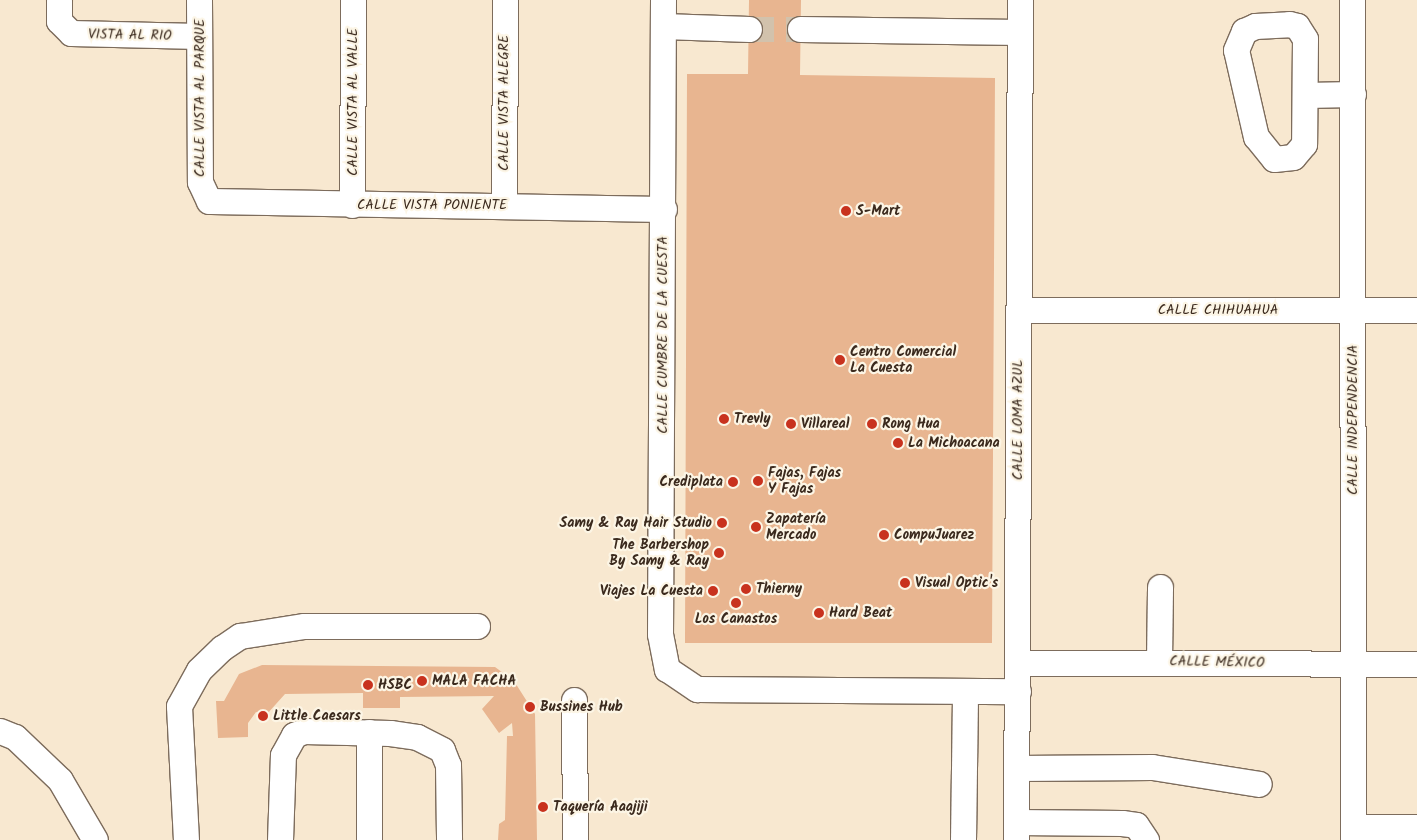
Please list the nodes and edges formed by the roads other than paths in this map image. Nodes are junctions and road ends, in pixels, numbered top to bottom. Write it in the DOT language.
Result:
graph roads {
  1 [pos="59,0"];
  2 [pos="199,0"];
  3 [pos="353,0"];
  4 [pos="505,0"];
  5 [pos="664,0"];
  6 [pos="1020,0"];
  7 [pos="1352,0"];
  8 [pos="663,26"];
  9 [pos="749,29"];
  10 [pos="800,29"];
  11 [pos="1020,32"];
  12 [pos="199,36"];
  13 [pos="1352,94"];
  14 [pos="1306,95"];
  15 [pos="203,195"];
  16 [pos="352,205"];
  17 [pos="504,205"];
  18 [pos="664,209"];
  19 [pos="1018,310"];
  20 [pos="1353,310"];
  21 [pos="1417,310"];
  22 [pos="1160,587"];
  23 [pos="477,626"];
  24 [pos="1160,661"];
  25 [pos="1018,664"];
  26 [pos="1352,664"];
  27 [pos="1417,664"];
  28 [pos="1018,691"];
  29 [pos="965,692"];
  30 [pos="574,700"];
  31 [pos="0,731"];
  32 [pos="369,732"];
  33 [pos="1017,768"];
  34 [pos="1259,784"];
  35 [pos="1417,827"];
  36 [pos="1016,831"];
  37 [pos="1062,831"];
  38 [pos="1354,834"];
  39 [pos="95,840"];
  40 [pos="186,840"];
  41 [pos="280,840"];
  42 [pos="370,840"];
  43 [pos="449,840"];
  44 [pos="575,840"];
  45 [pos="964,840"];
  46 [pos="1146,840"];
  1 -- 12 [label="street, VISTA AL RIO"];
  2 -- 12 [label="street, CALLE VISTA AL PARQUE"];
  3 -- 16 [label="street, CALLE VISTA AL VALLE"];
  4 -- 17 [label="street, CALLE VISTA ALEGRE"];
  5 -- 8 [label="street, CALLE CUMBRE DE LA CUESTA"];
  6 -- 11 [label="street, CALLE LOMA AZUL"];
  7 -- 13 [label="street, CALLE INDEPENDENCIA"];
  8 -- 9 [label="street"];
  8 -- 18 [label="street, CALLE CUMBRE DE LA CUESTA"];
  10 -- 11 [label="street"];
  11 -- 19 [label="street, CALLE LOMA AZUL"];
  12 -- 15 [label="street, CALLE VISTA AL PARQUE"];
  13 -- 14 [label="street"];
  13 -- 20 [label="street, CALLE INDEPENDENCIA"];
  14 -- 14 [label="street"];
  15 -- 16 [label="street, CALLE VISTA PONIENTE"];
  16 -- 17 [label="street, CALLE VISTA PONIENTE"];
  17 -- 18 [label="street, CALLE VISTA PONIENTE"];
  18 -- 29 [label="street, CALLE CUMBRE DE LA CUESTA"];
  19 -- 20 [label="street, CALLE CHIHUAHUA"];
  19 -- 25 [label="street, CALLE LOMA AZUL"];
  20 -- 21 [label="street, CALLE CHIHUAHUA"];
  20 -- 26 [label="street, CALLE INDEPENDENCIA"];
  22 -- 24 [label="street"];
  23 -- 40 [label="street"];
  24 -- 25 [label="street, CALLE MÉXICO"];
  24 -- 26 [label="street, CALLE MÉXICO"];
  25 -- 28 [label="street, CALLE LOMA AZUL"];
  26 -- 27 [label="street, CALLE MÉXICO"];
  26 -- 38 [label="street, CALLE INDEPENDENCIA"];
  28 -- 29 [label="street"];
  28 -- 33 [label="street, CALLE LOMA AZUL"];
  29 -- 45 [label="street"];
  30 -- 44 [label="street"];
  31 -- 39 [label="street"];
  32 -- 41 [label="street"];
  32 -- 42 [label="street"];
  32 -- 43 [label="street"];
  33 -- 34 [label="street"];
  33 -- 36 [label="street, CALLE LOMA AZUL"];
  35 -- 38 [label="street"];
  36 -- 37 [label="street"];
  37 -- 46 [label="street"];
}
